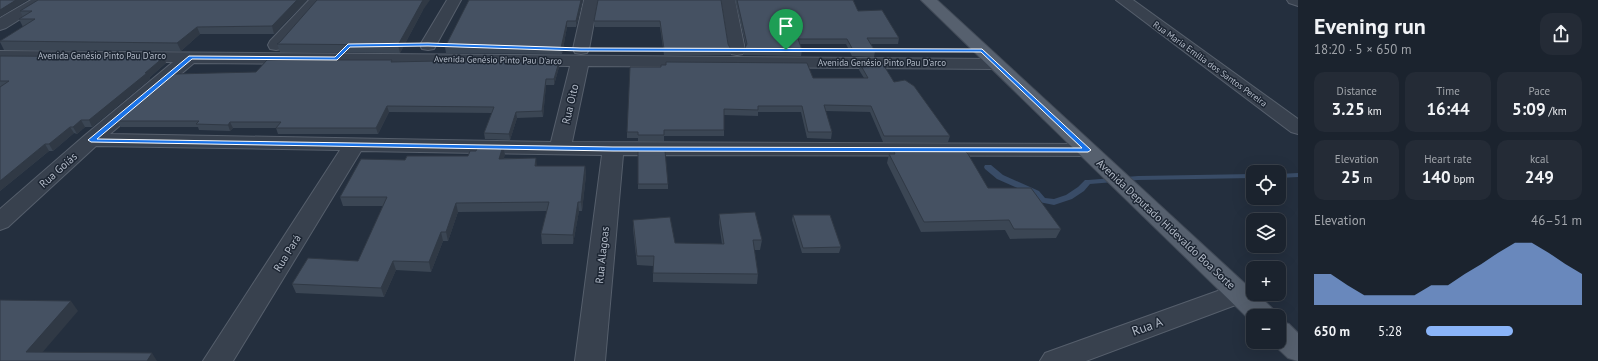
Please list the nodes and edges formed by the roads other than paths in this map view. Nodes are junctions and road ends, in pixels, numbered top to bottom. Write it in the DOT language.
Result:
graph roads {
  1 [pos="41,0"];
  2 [pos="317,0"];
  3 [pos="454,0"];
  4 [pos="591,0"];
  5 [pos="728,0"];
  6 [pos="928,0"];
  7 [pos="1123,0"];
  8 [pos="1294,0"];
  9 [pos="1298,2"];
  10 [pos="0,25"];
  11 [pos="0,42"];
  12 [pos="276,45"];
  13 [pos="348,45"];
  14 [pos="428,45"];
  15 [pos="737,50"];
  16 [pos="580,55"];
  17 [pos="0,56"];
  18 [pos="190,57"];
  19 [pos="989,57"];
  20 [pos="337,58"];
  21 [pos="1298,128"];
  22 [pos="91,140"];
  23 [pos="355,144"];
  24 [pos="560,148"];
  25 [pos="613,149"];
  26 [pos="1088,150"];
  27 [pos="0,222"];
  28 [pos="1240,293"];
  29 [pos="1256,309"];
  30 [pos="218,361"];
  31 [pos="590,361"];
  32 [pos="1056,361"];
  1 -- 10 [label="street"];
  2 -- 12 [label="street"];
  3 -- 14 [label="street"];
  4 -- 16 [label="street, Rua Oito"];
  5 -- 15 [label="street"];
  6 -- 19 [label="main road, Avenida Deputado Hidevaldo Boa Sorte"];
  7 -- 21 [label="street, Rua Maria Emília dos Santos Pereira"];
  8 -- 9 [label="street"];
  11 -- 12 [label="street, Avenida Genésio Pinto Pau D'arco"];
  12 -- 13 [label="street, Avenida Genésio Pinto Pau D'arco"];
  13 -- 14 [label="street, Avenida Genésio Pinto Pau D'arco"];
  13 -- 20 [label="street"];
  14 -- 16 [label="street, Avenida Genésio Pinto Pau D'arco"];
  15 -- 16 [label="street, Avenida Genésio Pinto Pau D'arco"];
  15 -- 19 [label="street, Avenida Genésio Pinto Pau D'arco"];
  16 -- 19 [label="street, Avenida Genésio Pinto Pau D'arco"];
  16 -- 20 [label="street, Avenida Genésio Pinto Pau D'arco"];
  16 -- 24 [label="street, Rua Oito"];
  17 -- 18 [label="street, Avenida Genésio Pinto Pau D'arco"];
  18 -- 20 [label="street, Avenida Genésio Pinto Pau D'arco"];
  18 -- 22 [label="street, Rua Goiás"];
  19 -- 26 [label="main road, Avenida Deputado Hidevaldo Boa Sorte"];
  22 -- 23 [label="street"];
  22 -- 27 [label="street, Rua Goiás"];
  23 -- 24 [label="street"];
  23 -- 30 [label="street, Rua Pará"];
  24 -- 25 [label="street"];
  25 -- 26 [label="street"];
  25 -- 31 [label="street, Rua Alagoas"];
  26 -- 28 [label="main road, Avenida Deputado Hidevaldo Boa Sorte"];
  28 -- 29 [label="main road, Avenida Deputado Hidevaldo Boa Sorte"];
  28 -- 32 [label="street, Rua A"];
}
